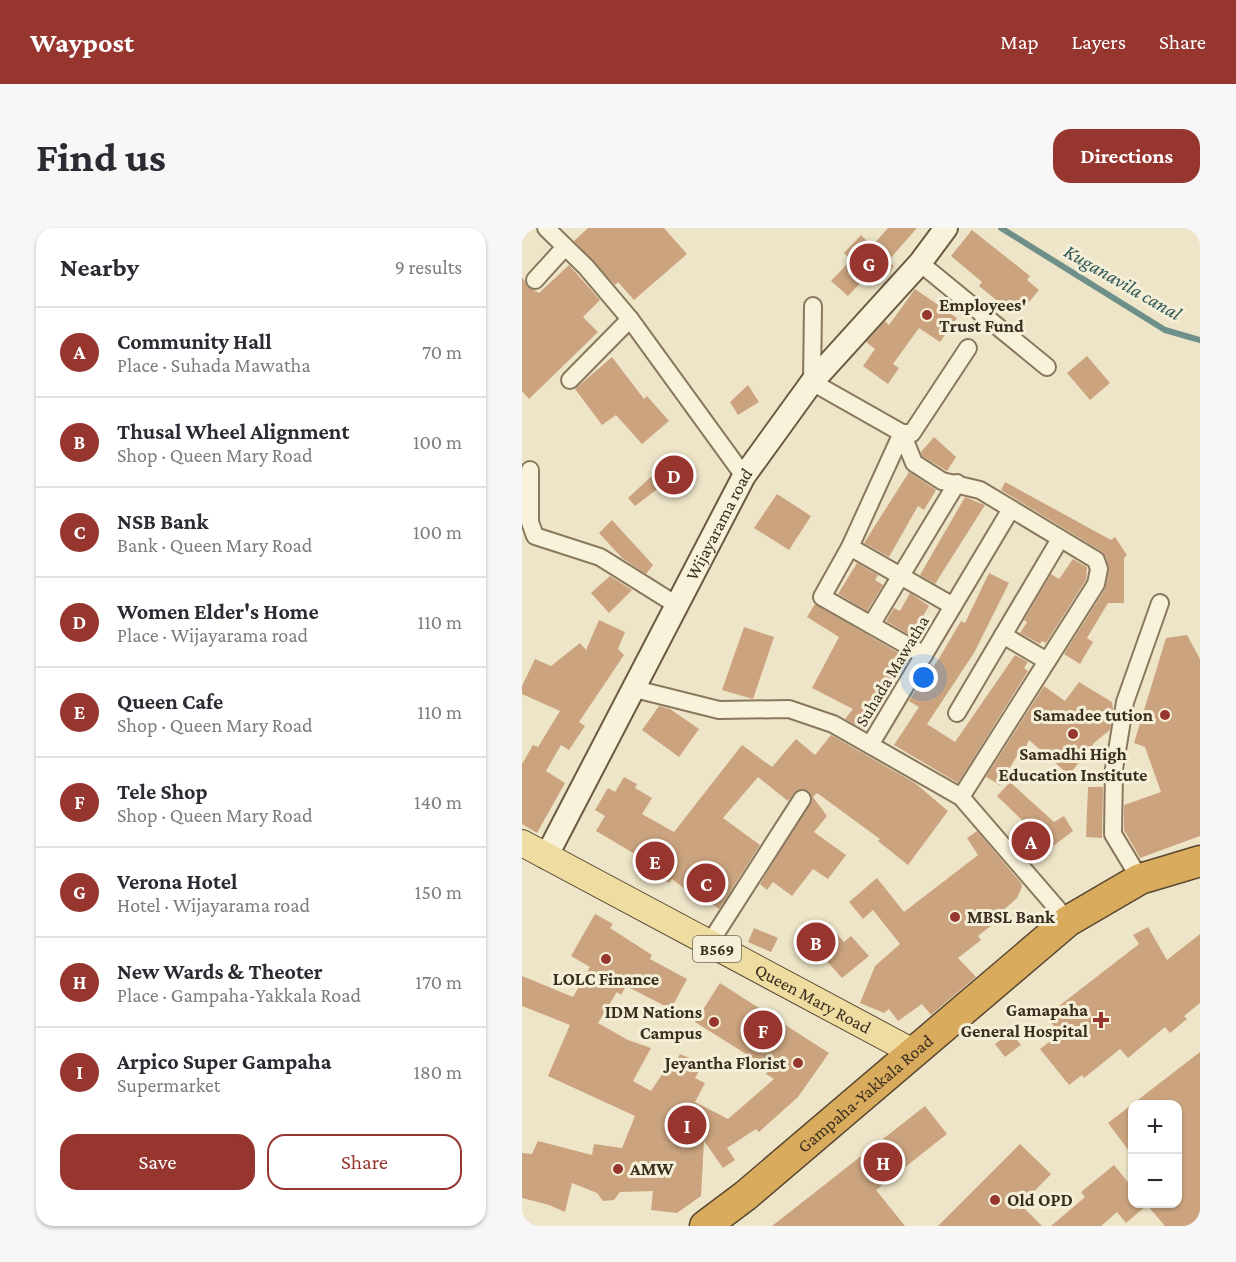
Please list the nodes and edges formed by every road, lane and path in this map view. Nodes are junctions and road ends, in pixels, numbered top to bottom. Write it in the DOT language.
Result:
graph roads {
  1 [pos="546,228"];
  2 [pos="946,228"];
  3 [pos="565,247"];
  4 [pos="920,263"];
  5 [pos="535,280"];
  6 [pos="813,306"];
  7 [pos="630,319"];
  8 [pos="968,348"];
  9 [pos="1047,367"];
  10 [pos="570,380"];
  11 [pos="812,382"];
  12 [pos="902,433"];
  13 [pos="530,470"];
  14 [pos="744,476"];
  15 [pos="957,483"];
  16 [pos="1011,509"];
  17 [pos="1060,539"];
  18 [pos="850,547"];
  19 [pos="901,576"];
  20 [pos="1160,603"];
  21 [pos="675,604"];
  22 [pos="953,606"];
  23 [pos="871,625"];
  24 [pos="1003,635"];
  25 [pos="924,655"];
  26 [pos="1047,661"];
  27 [pos="631,688"];
  28 [pos="957,712"];
  29 [pos="870,745"];
  30 [pos="961,797"];
  31 [pos="802,799"];
  32 [pos="522,843"];
  33 [pos="546,857"];
  34 [pos="1200,861"];
  35 [pos="1140,879"];
  36 [pos="1068,921"];
  37 [pos="709,944"];
  38 [pos="913,1052"];
  39 [pos="745,1196"];
  40 [pos="705,1226"];
  41 [pos="724,1226"];
  1 -- 3 [label="street"];
  2 -- 4 [label="street, Wijayarama road"];
  3 -- 5 [label="street"];
  3 -- 7 [label="street"];
  4 -- 9 [label="street"];
  4 -- 11 [label="street, Wijayarama road"];
  6 -- 11 [label="street"];
  7 -- 10 [label="street"];
  7 -- 14 [label="street"];
  8 -- 12 [label="street"];
  11 -- 12 [label="street"];
  11 -- 14 [label="street, Wijayarama road"];
  12 -- 15 [label="street"];
  12 -- 18 [label="street"];
  13 -- 21 [label="street"];
  14 -- 21 [label="street, Wijayarama road"];
  15 -- 16 [label="street"];
  15 -- 19 [label="street"];
  16 -- 17 [label="street"];
  16 -- 22 [label="street, Suhada Mawatha"];
  17 -- 24 [label="street"];
  17 -- 26 [label="street"];
  18 -- 19 [label="street"];
  18 -- 23 [label="street"];
  19 -- 22 [label="street"];
  19 -- 23 [label="street"];
  20 -- 35 [label="street"];
  21 -- 27 [label="street, Wijayarama road"];
  22 -- 25 [label="street, Suhada Mawatha"];
  23 -- 25 [label="street"];
  24 -- 26 [label="street"];
  24 -- 28 [label="street"];
  25 -- 29 [label="street, Suhada Mawatha"];
  26 -- 30 [label="street"];
  27 -- 29 [label="street"];
  27 -- 33 [label="street, Wijayarama road"];
  29 -- 30 [label="street, Suhada Mawatha"];
  30 -- 36 [label="street, Suhada Mawatha"];
  31 -- 37 [label="street"];
  32 -- 33 [label="main road, Queen Mary Road / B569"];
  33 -- 37 [label="main road, Queen Mary Road / B569"];
  34 -- 35 [label="highway, Gampaha-Yakkala Road"];
  35 -- 36 [label="highway, Gampaha-Yakkala Road"];
  36 -- 38 [label="highway, Gampaha-Yakkala Road"];
  37 -- 38 [label="main road, Queen Mary Road / B569"];
  38 -- 39 [label="highway, Gampaha-Yakkala Road"];
  39 -- 40 [label="highway, Gampaha-Yakkala Road"];
  39 -- 41 [label="highway, Gampaha-Yakkala Road"];
}
